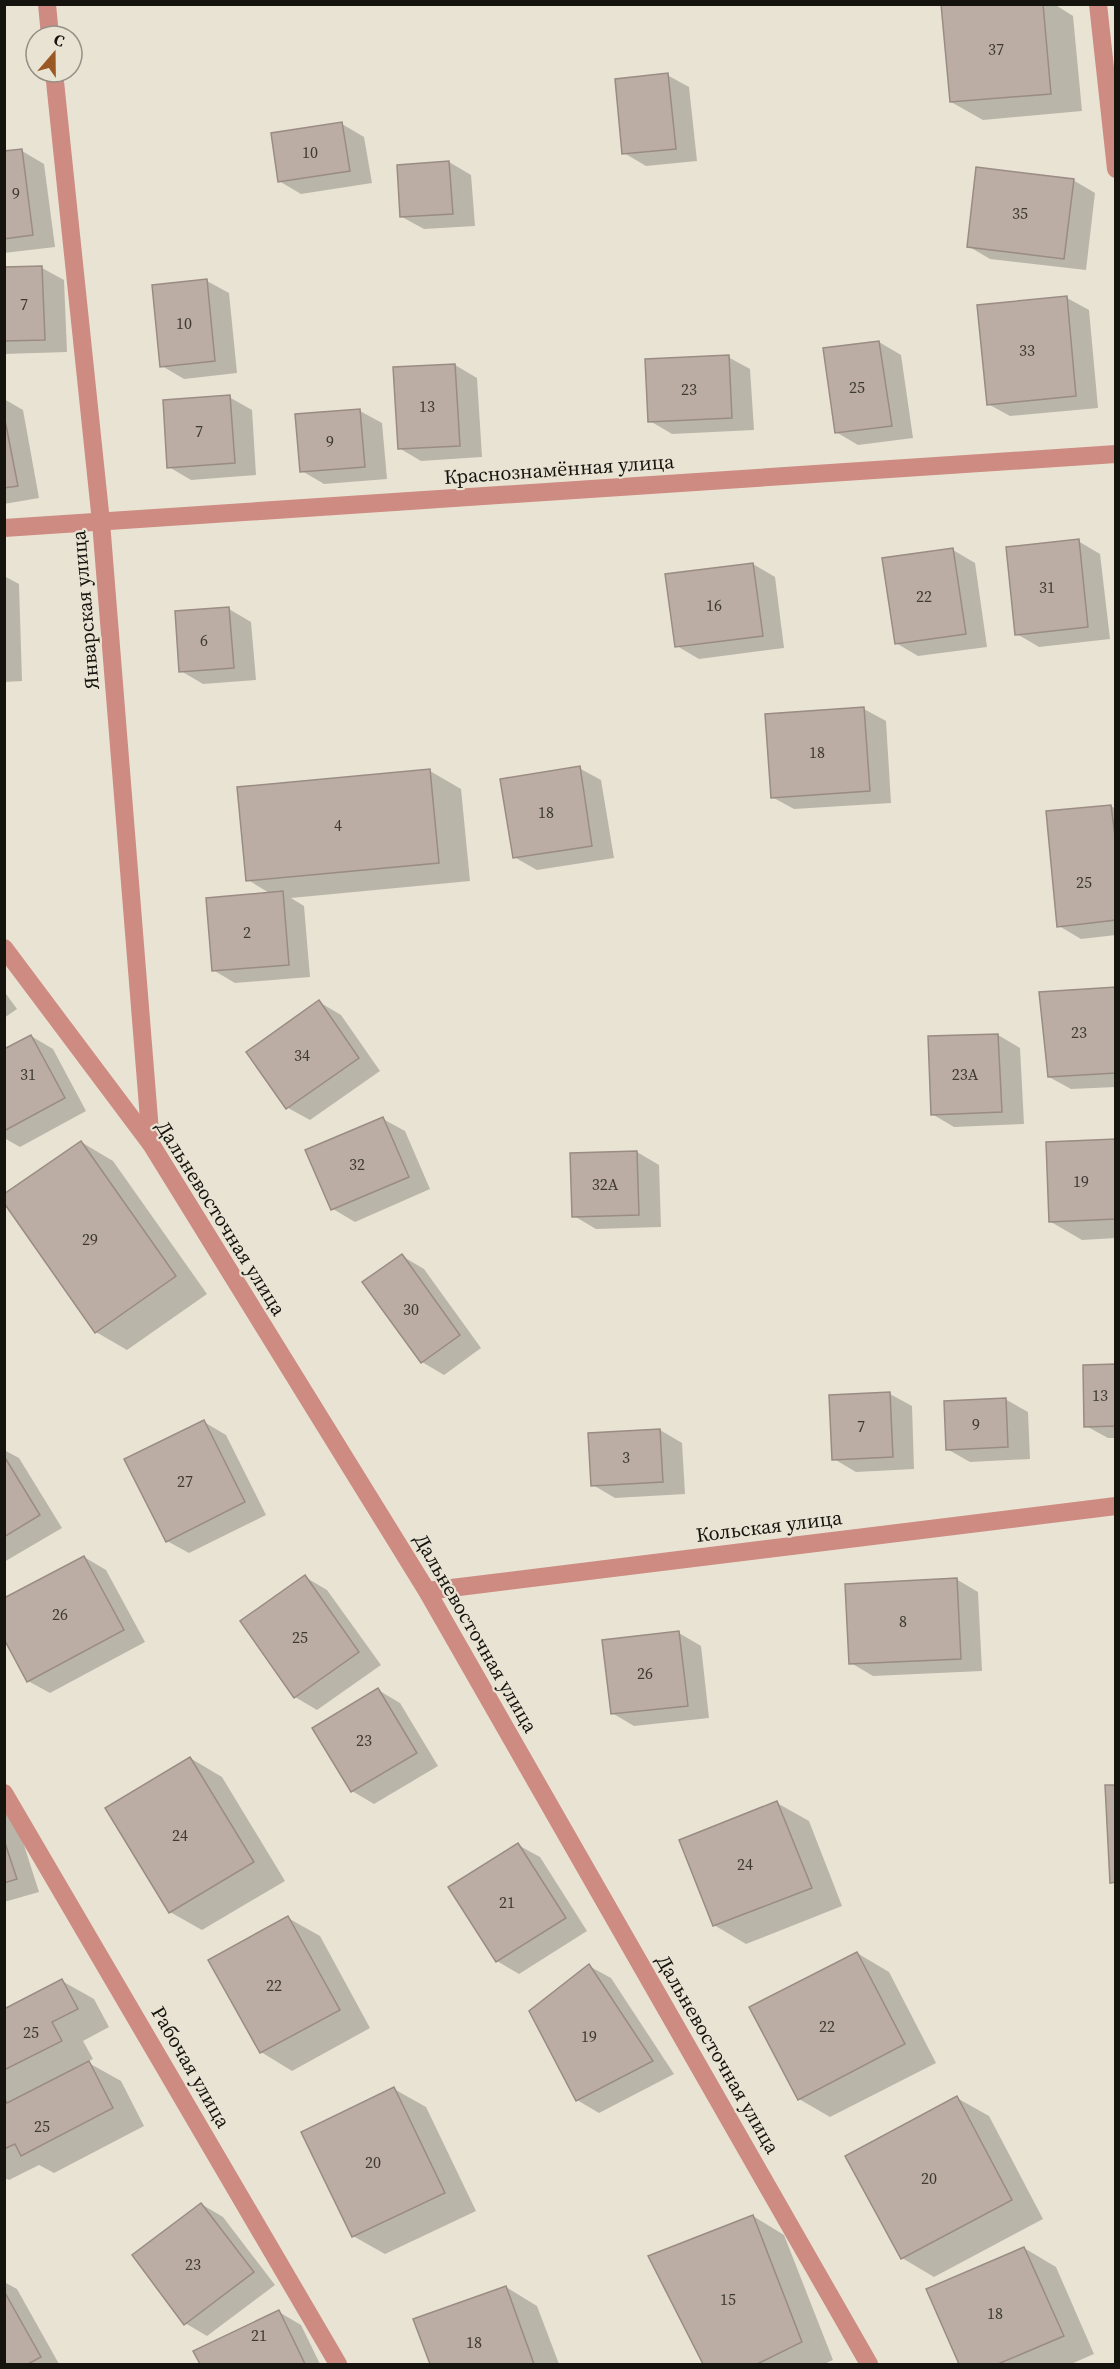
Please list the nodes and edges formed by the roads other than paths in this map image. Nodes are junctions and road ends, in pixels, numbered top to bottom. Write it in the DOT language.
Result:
graph roads {
  1 [pos="47,4"];
  2 [pos="1098,4"];
  3 [pos="49,24"];
  4 [pos="55,84"];
  5 [pos="1116,169"];
  6 [pos="1116,454"];
  7 [pos="101,522"];
  8 [pos="4,528"];
  9 [pos="4,948"];
  10 [pos="151,1144"];
  11 [pos="1116,1506"];
  12 [pos="427,1591"];
  13 [pos="4,1793"];
  14 [pos="338,2364"];
  15 [pos="869,2364"];
  1 -- 3 [label="street"];
  2 -- 5 [label="street"];
  4 -- 7 [label="street, Январская улица"];
  6 -- 7 [label="street, Краснознамённая улица"];
  7 -- 8 [label="street, Краснознамённая улица"];
  7 -- 10 [label="street, Январская улица"];
  9 -- 10 [label="street, Дальневосточная улица"];
  10 -- 12 [label="street, Дальневосточная улица"];
  11 -- 12 [label="street, Кольская улица"];
  12 -- 15 [label="street, Дальневосточная улица"];
  13 -- 14 [label="street, Рабочая улица"];
}
